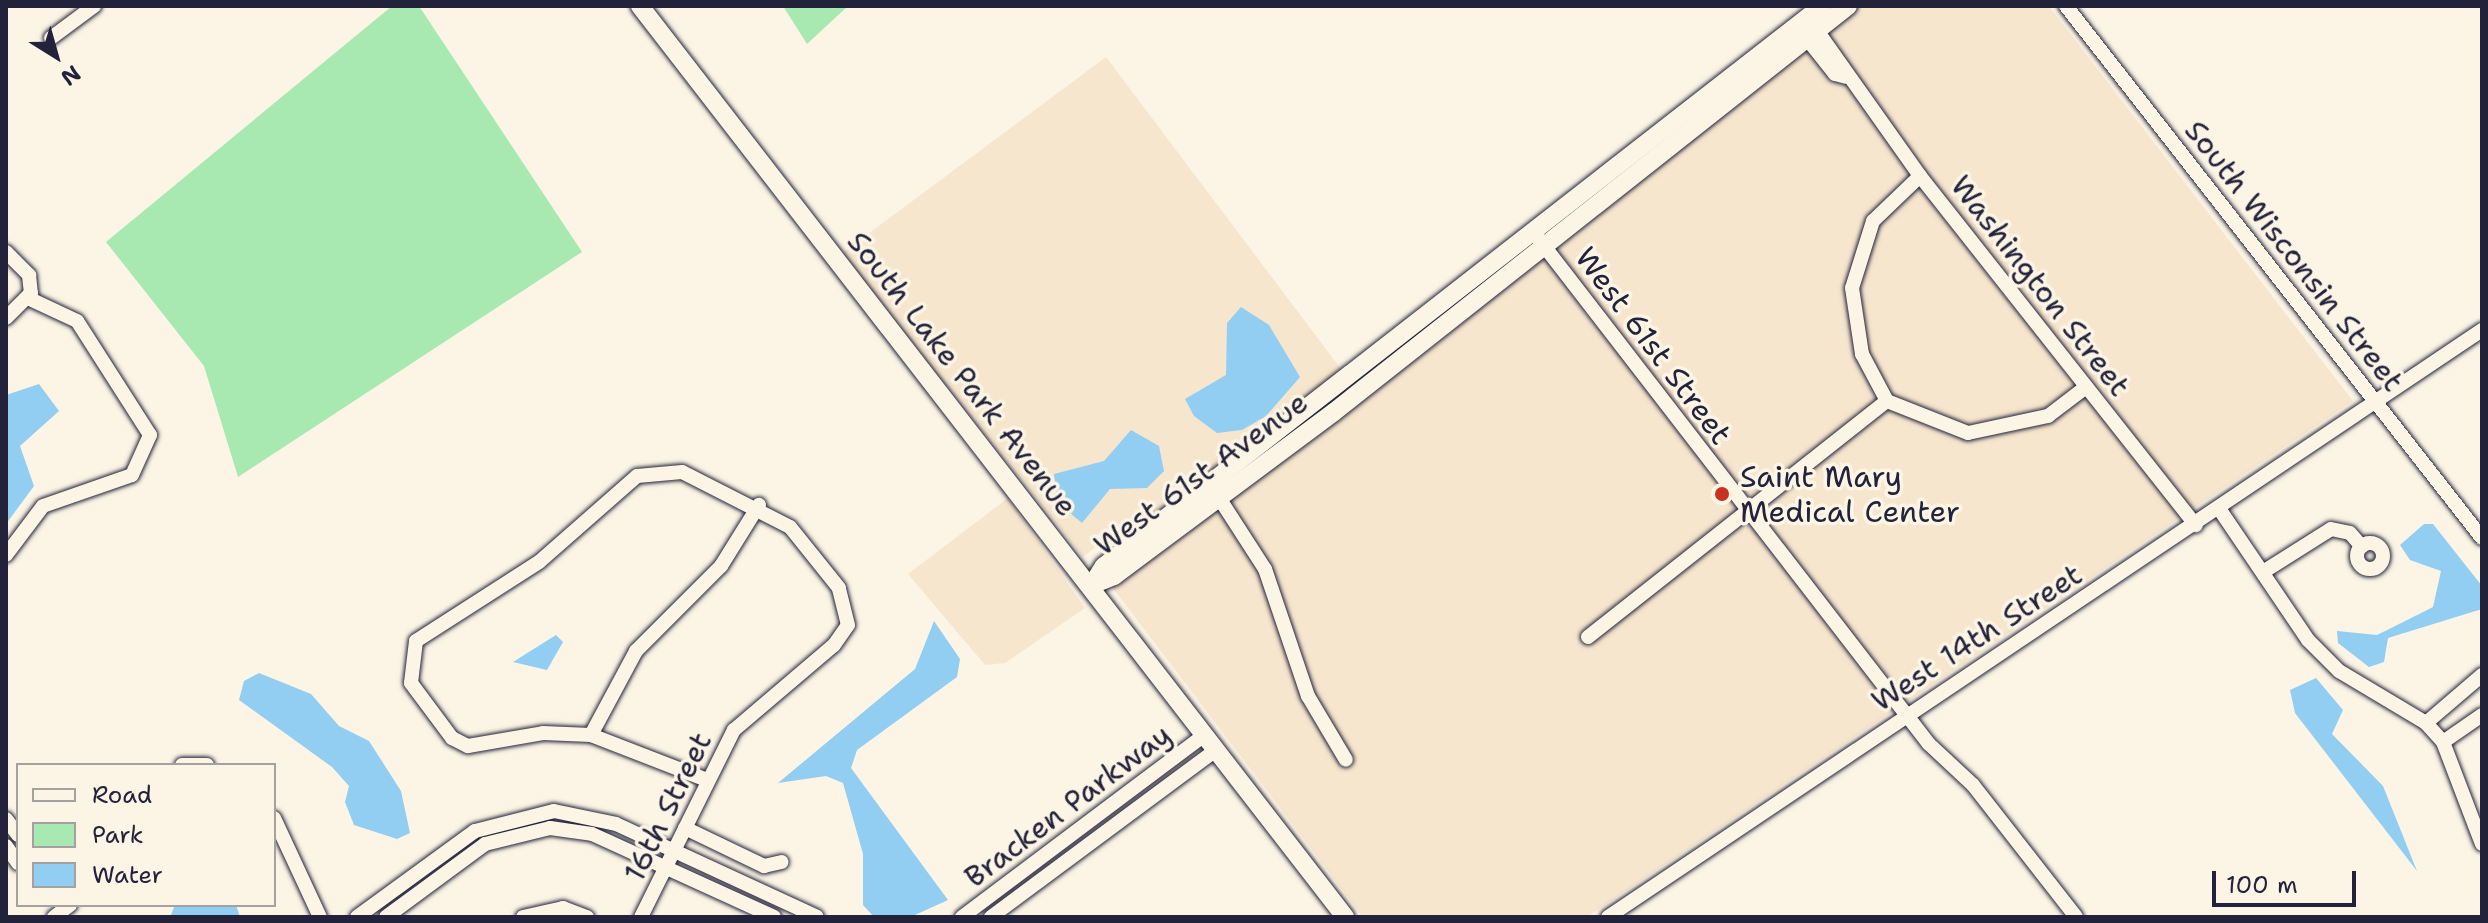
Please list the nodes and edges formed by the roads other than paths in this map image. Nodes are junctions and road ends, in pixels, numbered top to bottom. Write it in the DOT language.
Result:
graph roads {
  1 [pos="94,6"];
  2 [pos="640,6"];
  3 [pos="1848,6"];
  4 [pos="2066,6"];
  5 [pos="1811,24"];
  6 [pos="51,38"];
  7 [pos="1920,176"];
  8 [pos="1540,242"];
  9 [pos="6,252"];
  10 [pos="28,298"];
  11 [pos="6,318"];
  12 [pos="2482,330"];
  13 [pos="2086,387"];
  14 [pos="1887,401"];
  15 [pos="2375,402"];
  16 [pos="1215,491"];
  17 [pos="759,505"];
  18 [pos="2220,510"];
  19 [pos="1747,513"];
  20 [pos="2196,525"];
  21 [pos="2482,538"];
  22 [pos="2362,547"];
  23 [pos="6,555"];
  24 [pos="2263,572"];
  25 [pos="1092,585"];
  26 [pos="1588,637"];
  27 [pos="2482,675"];
  28 [pos="1907,715"];
  29 [pos="2482,715"];
  30 [pos="2426,723"];
  31 [pos="591,735"];
  32 [pos="2443,742"];
  33 [pos="1210,743"];
  34 [pos="1346,760"];
  35 [pos="707,780"];
  36 [pos="276,822"];
  37 [pos="1082,827"];
  38 [pos="685,828"];
  39 [pos="1093,841"];
  40 [pos="2482,844"];
  41 [pos="674,851"];
  42 [pos="782,862"];
  43 [pos="666,867"];
  44 [pos="320,917"];
  45 [pos="357,917"];
  46 [pos="386,917"];
  47 [pos="523,917"];
  48 [pos="587,917"];
  49 [pos="641,917"];
  50 [pos="774,917"];
  51 [pos="817,917"];
  52 [pos="962,917"];
  53 [pos="991,917"];
  54 [pos="1345,917"];
  55 [pos="1608,917"];
  56 [pos="2076,917"];
  1 -- 6 [label="street"];
  2 -- 25 [label="main road, South Lake Park Avenue"];
  3 -- 5 [label="main road, West 61st Avenue"];
  4 -- 15 [label="street, South Wisconsin Street"];
  5 -- 7 [label="street, Washington Street"];
  5 -- 8 [label="main road, West 61st Avenue"];
  7 -- 13 [label="street, Washington Street"];
  7 -- 14 [label="street"];
  8 -- 16 [label="main road, West 61st Avenue"];
  8 -- 19 [label="street, West 61st Street"];
  9 -- 10 [label="street"];
  10 -- 11 [label="street"];
  10 -- 23 [label="street"];
  12 -- 15 [label="street, West 14th Street"];
  13 -- 14 [label="street"];
  13 -- 20 [label="street, Washington Street"];
  14 -- 19 [label="street"];
  15 -- 18 [label="street, West 14th Street"];
  15 -- 21 [label="street, South Wisconsin Street"];
  16 -- 25 [label="main road, West 61st Avenue"];
  16 -- 34 [label="street"];
  17 -- 31 [label="street"];
  17 -- 31 [label="street"];
  17 -- 35 [label="street, 16th Street"];
  18 -- 20 [label="street, West 14th Street"];
  18 -- 24 [label="street"];
  19 -- 26 [label="street"];
  19 -- 28 [label="street, West 61st Street"];
  20 -- 28 [label="street, West 14th Street"];
  22 -- 24 [label="street"];
  24 -- 30 [label="street"];
  25 -- 33 [label="main road, South Lake Park Avenue"];
  27 -- 30 [label="street"];
  28 -- 55 [label="street, West 14th Street"];
  28 -- 56 [label="street, West 61st Street"];
  29 -- 32 [label="street"];
  30 -- 32 [label="street"];
  31 -- 35 [label="street"];
  32 -- 40 [label="street"];
  33 -- 37 [label="street, Bracken Parkway"];
  33 -- 39 [label="street, Bracken Parkway"];
  33 -- 54 [label="main road, South Lake Park Avenue"];
  35 -- 38 [label="street, 16th Street"];
  36 -- 44 [label="street"];
  37 -- 39 [label="street"];
  37 -- 52 [label="street, Bracken Parkway"];
  38 -- 41 [label="street, 16th Street"];
  38 -- 42 [label="street"];
  39 -- 53 [label="street, Bracken Parkway"];
  41 -- 43 [label="street, 16th Street"];
  41 -- 45 [label="street"];
  41 -- 51 [label="street"];
  43 -- 46 [label="street"];
  43 -- 49 [label="street, 16th Street"];
  43 -- 50 [label="street"];
  47 -- 48 [label="street"];
}
